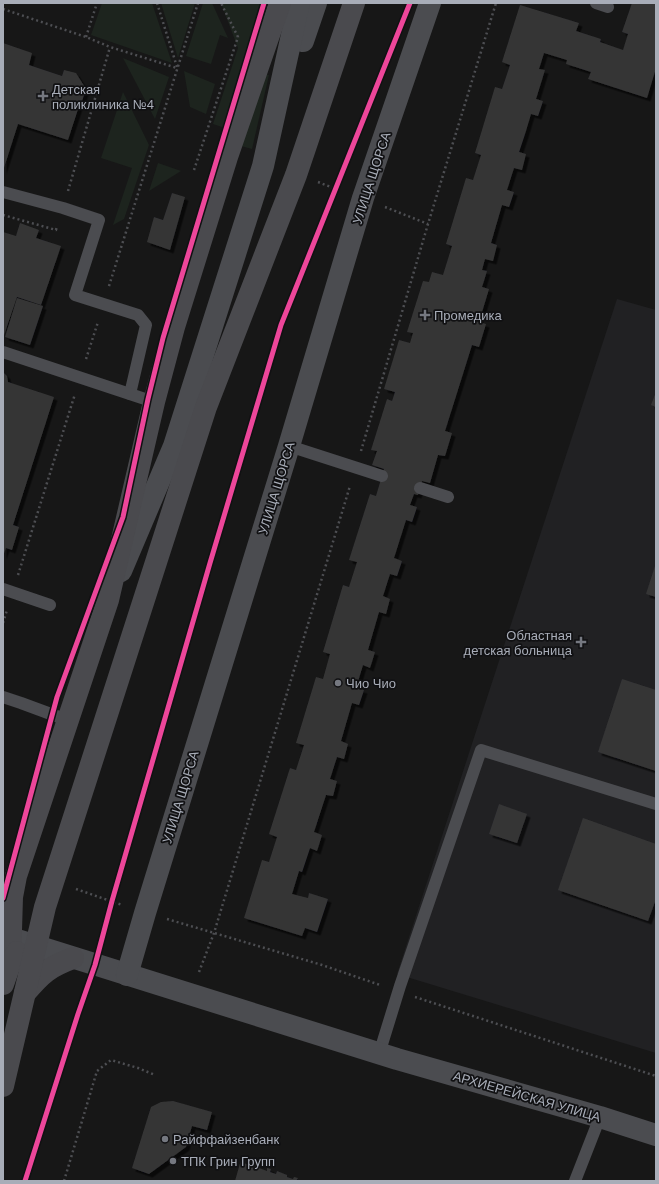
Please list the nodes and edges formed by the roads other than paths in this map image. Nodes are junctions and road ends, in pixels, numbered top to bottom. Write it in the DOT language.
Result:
graph roads {
  1 [pos="280,3"];
  2 [pos="299,3"];
  3 [pos="316,3"];
  4 [pos="354,3"];
  5 [pos="430,3"];
  6 [pos="263,166"];
  7 [pos="3,192"];
  8 [pos="3,352"];
  9 [pos="130,394"];
  10 [pos="154,402"];
  11 [pos="206,407"];
  12 [pos="289,446"];
  13 [pos="382,476"];
  14 [pos="420,488"];
  15 [pos="448,497"];
  16 [pos="3,589"];
  17 [pos="108,600"];
  18 [pos="50,605"];
  19 [pos="3,697"];
  20 [pos="67,720"];
  21 [pos="656,804"];
  22 [pos="19,957"];
  23 [pos="73,958"];
  24 [pos="127,975"];
  25 [pos="25,993"];
  26 [pos="388,1056"];
  27 [pos="3,1086"];
  28 [pos="600,1117"];
  29 [pos="656,1135"];
  30 [pos="575,1181"];
  1 -- 10 [label="main road"];
  2 -- 6 [label="street"];
  3 -- 6 [label="street"];
  4 -- 11 [label="main road"];
  5 -- 12 [label="street, УЛИЦА ЩОРСА"];
  6 -- 11 [label="street"];
  6 -- 17 [label="street"];
  7 -- 9 [label="lane"];
  8 -- 9 [label="lane"];
  9 -- 10 [label="lane"];
  10 -- 17 [label="main road"];
  11 -- 22 [label="main road"];
  12 -- 13 [label="lane"];
  12 -- 24 [label="street, УЛИЦА ЩОРСА"];
  14 -- 15 [label="lane"];
  16 -- 18 [label="lane"];
  17 -- 20 [label="main road"];
  19 -- 20 [label="lane"];
  20 -- 22 [label="main road"];
  21 -- 26 [label="lane"];
  22 -- 23 [label="street, АРХИЕРЕЙСКАЯ УЛИЦА"];
  22 -- 25 [label="main road"];
  23 -- 24 [label="street, АРХИЕРЕЙСКАЯ УЛИЦА"];
  23 -- 25 [label="main road"];
  24 -- 26 [label="street, АРХИЕРЕЙСКАЯ УЛИЦА"];
  25 -- 27 [label="main road"];
  26 -- 28 [label="street, АРХИЕРЕЙСКАЯ УЛИЦА"];
  28 -- 29 [label="street, АРХИЕРЕЙСКАЯ УЛИЦА"];
  28 -- 30 [label="lane"];
}
